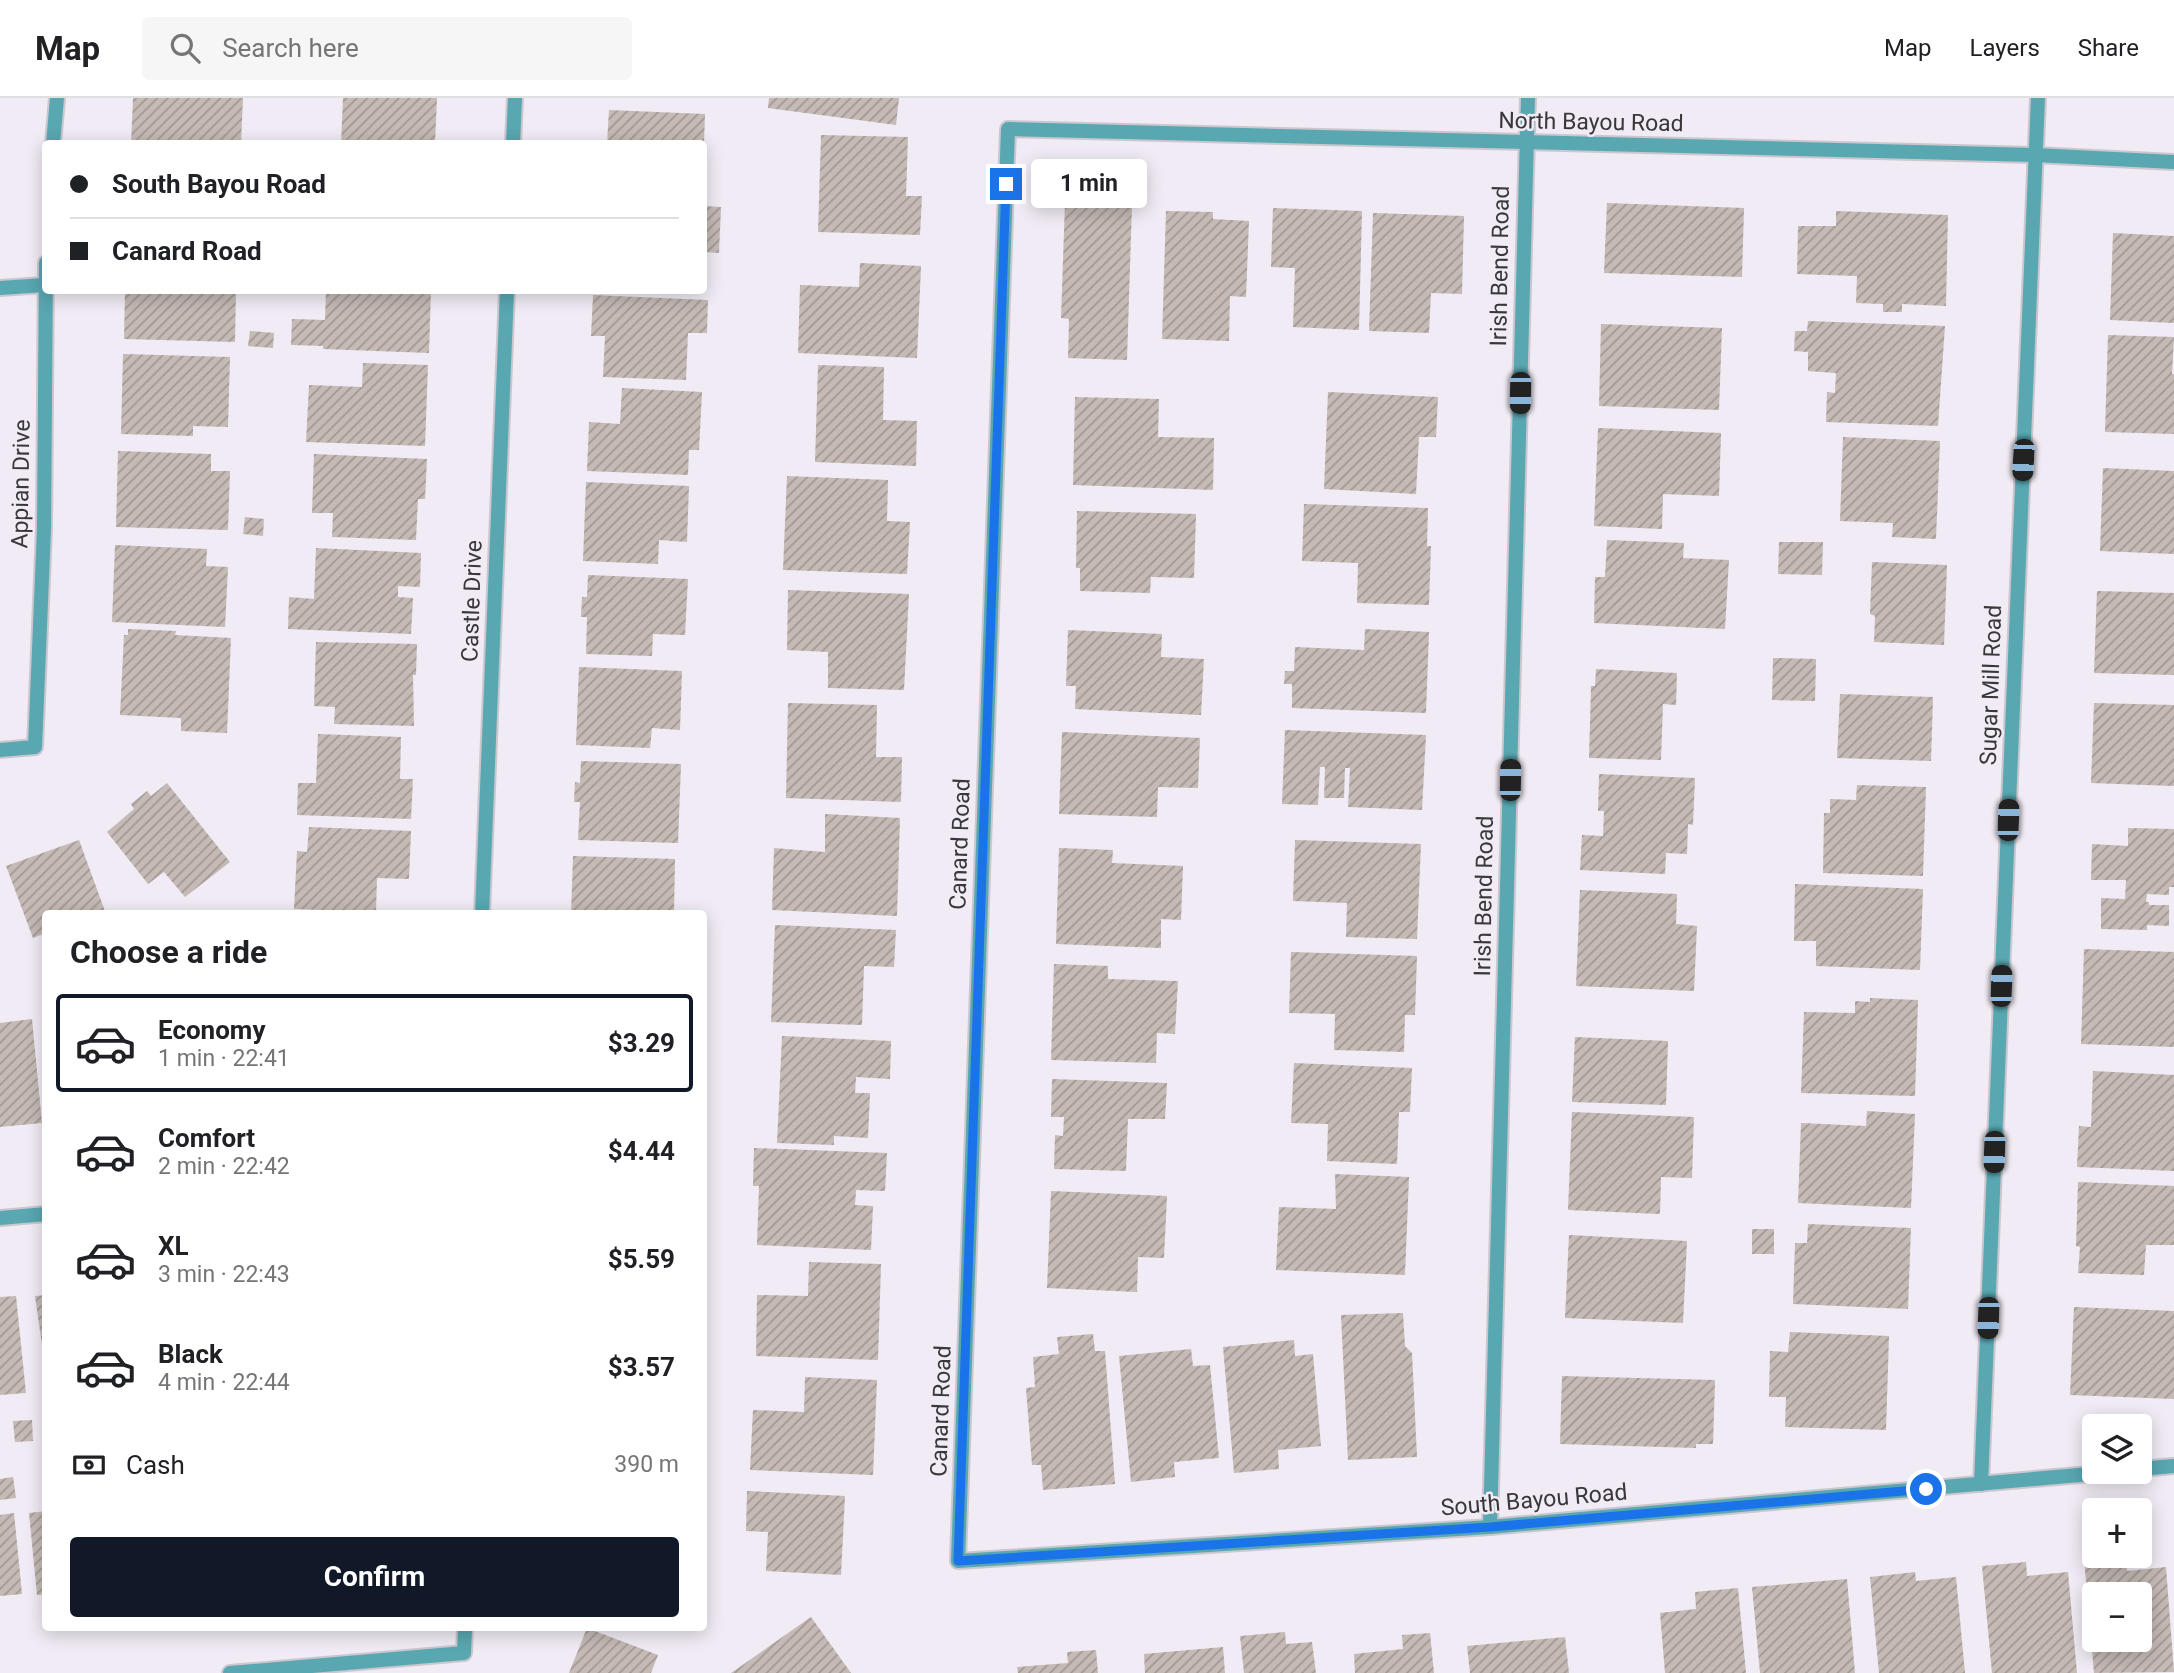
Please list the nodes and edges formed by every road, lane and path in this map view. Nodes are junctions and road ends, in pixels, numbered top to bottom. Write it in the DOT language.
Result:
graph roads {
  1 [pos="57,98"];
  2 [pos="515,98"];
  3 [pos="1528,98"];
  4 [pos="2038,98"];
  5 [pos="1008,129"];
  6 [pos="54,140"];
  7 [pos="513,140"];
  8 [pos="1526,144"];
  9 [pos="2035,155"];
  10 [pos="2174,162"];
  11 [pos="42,285"];
  12 [pos="0,288"];
  13 [pos="44,294"];
  14 [pos="507,294"];
  15 [pos="0,750"];
  16 [pos="482,910"];
  17 [pos="42,1214"];
  18 [pos="0,1218"];
  19 [pos="2174,1466"];
  20 [pos="2152,1468"];
  21 [pos="2082,1475"];
  22 [pos="1981,1484"];
  23 [pos="1490,1527"];
  24 [pos="958,1561"];
  25 [pos="465,1631"];
  26 [pos="230,1673"];
  1 -- 6 [label="street"];
  2 -- 7 [label="street"];
  3 -- 8 [label="street, Irish Bend Road"];
  4 -- 9 [label="street, Sugar Mill Road"];
  5 -- 8 [label="street, North Bayou Road"];
  5 -- 24 [label="street, Canard Road"];
  8 -- 9 [label="street, North Bayou Road"];
  8 -- 23 [label="street, Irish Bend Road"];
  9 -- 10 [label="street, North Bayou Road"];
  9 -- 22 [label="street, Sugar Mill Road"];
  11 -- 12 [label="street"];
  13 -- 15 [label="street, Appian Drive"];
  14 -- 16 [label="street, Castle Drive"];
  17 -- 18 [label="street"];
  19 -- 20 [label="street"];
  21 -- 22 [label="street, South Bayou Road"];
  22 -- 23 [label="street, South Bayou Road"];
  23 -- 24 [label="street, South Bayou Road"];
  25 -- 26 [label="street"];
}
